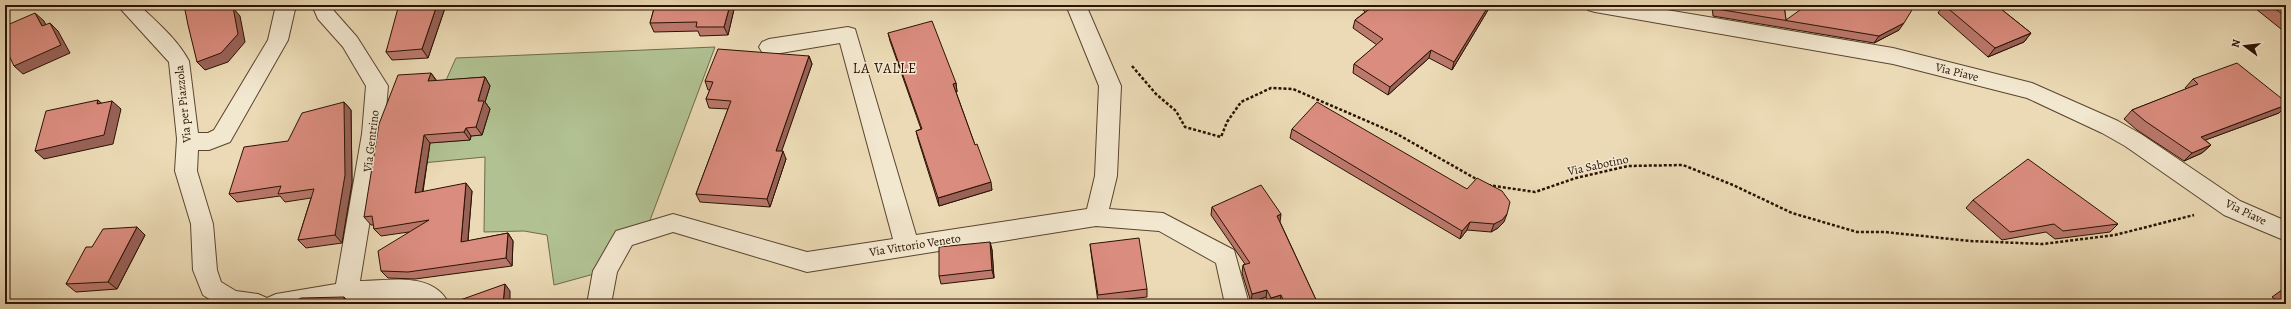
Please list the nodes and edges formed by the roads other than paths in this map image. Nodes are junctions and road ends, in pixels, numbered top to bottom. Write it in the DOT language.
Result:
graph roads {
  1 [pos="127,5"];
  2 [pos="286,5"];
  3 [pos="322,5"];
  4 [pos="1076,5"];
  5 [pos="1595,5"];
  6 [pos="769,47"];
  7 [pos="188,139"];
  8 [pos="1096,217"];
  9 [pos="2286,231"];
  10 [pos="907,246"];
  11 [pos="346,292"];
  12 [pos="258,304"];
  13 [pos="276,304"];
  14 [pos="438,304"];
  15 [pos="599,304"];
  16 [pos="1237,304"];
  1 -- 7 [label="street, Via per Piazzola"];
  2 -- 7 [label="street"];
  3 -- 11 [label="street, Via Gentrino"];
  4 -- 8 [label="street"];
  5 -- 9 [label="street, Via Piave"];
  6 -- 10 [label="street"];
  7 -- 12 [label="street, Via per Piazzola"];
  8 -- 10 [label="street, Via Vittorio Veneto"];
  8 -- 16 [label="street, Via Vittorio Veneto"];
  10 -- 15 [label="street, Via Vittorio Veneto"];
  11 -- 13 [label="street"];
  11 -- 14 [label="street"];
}
